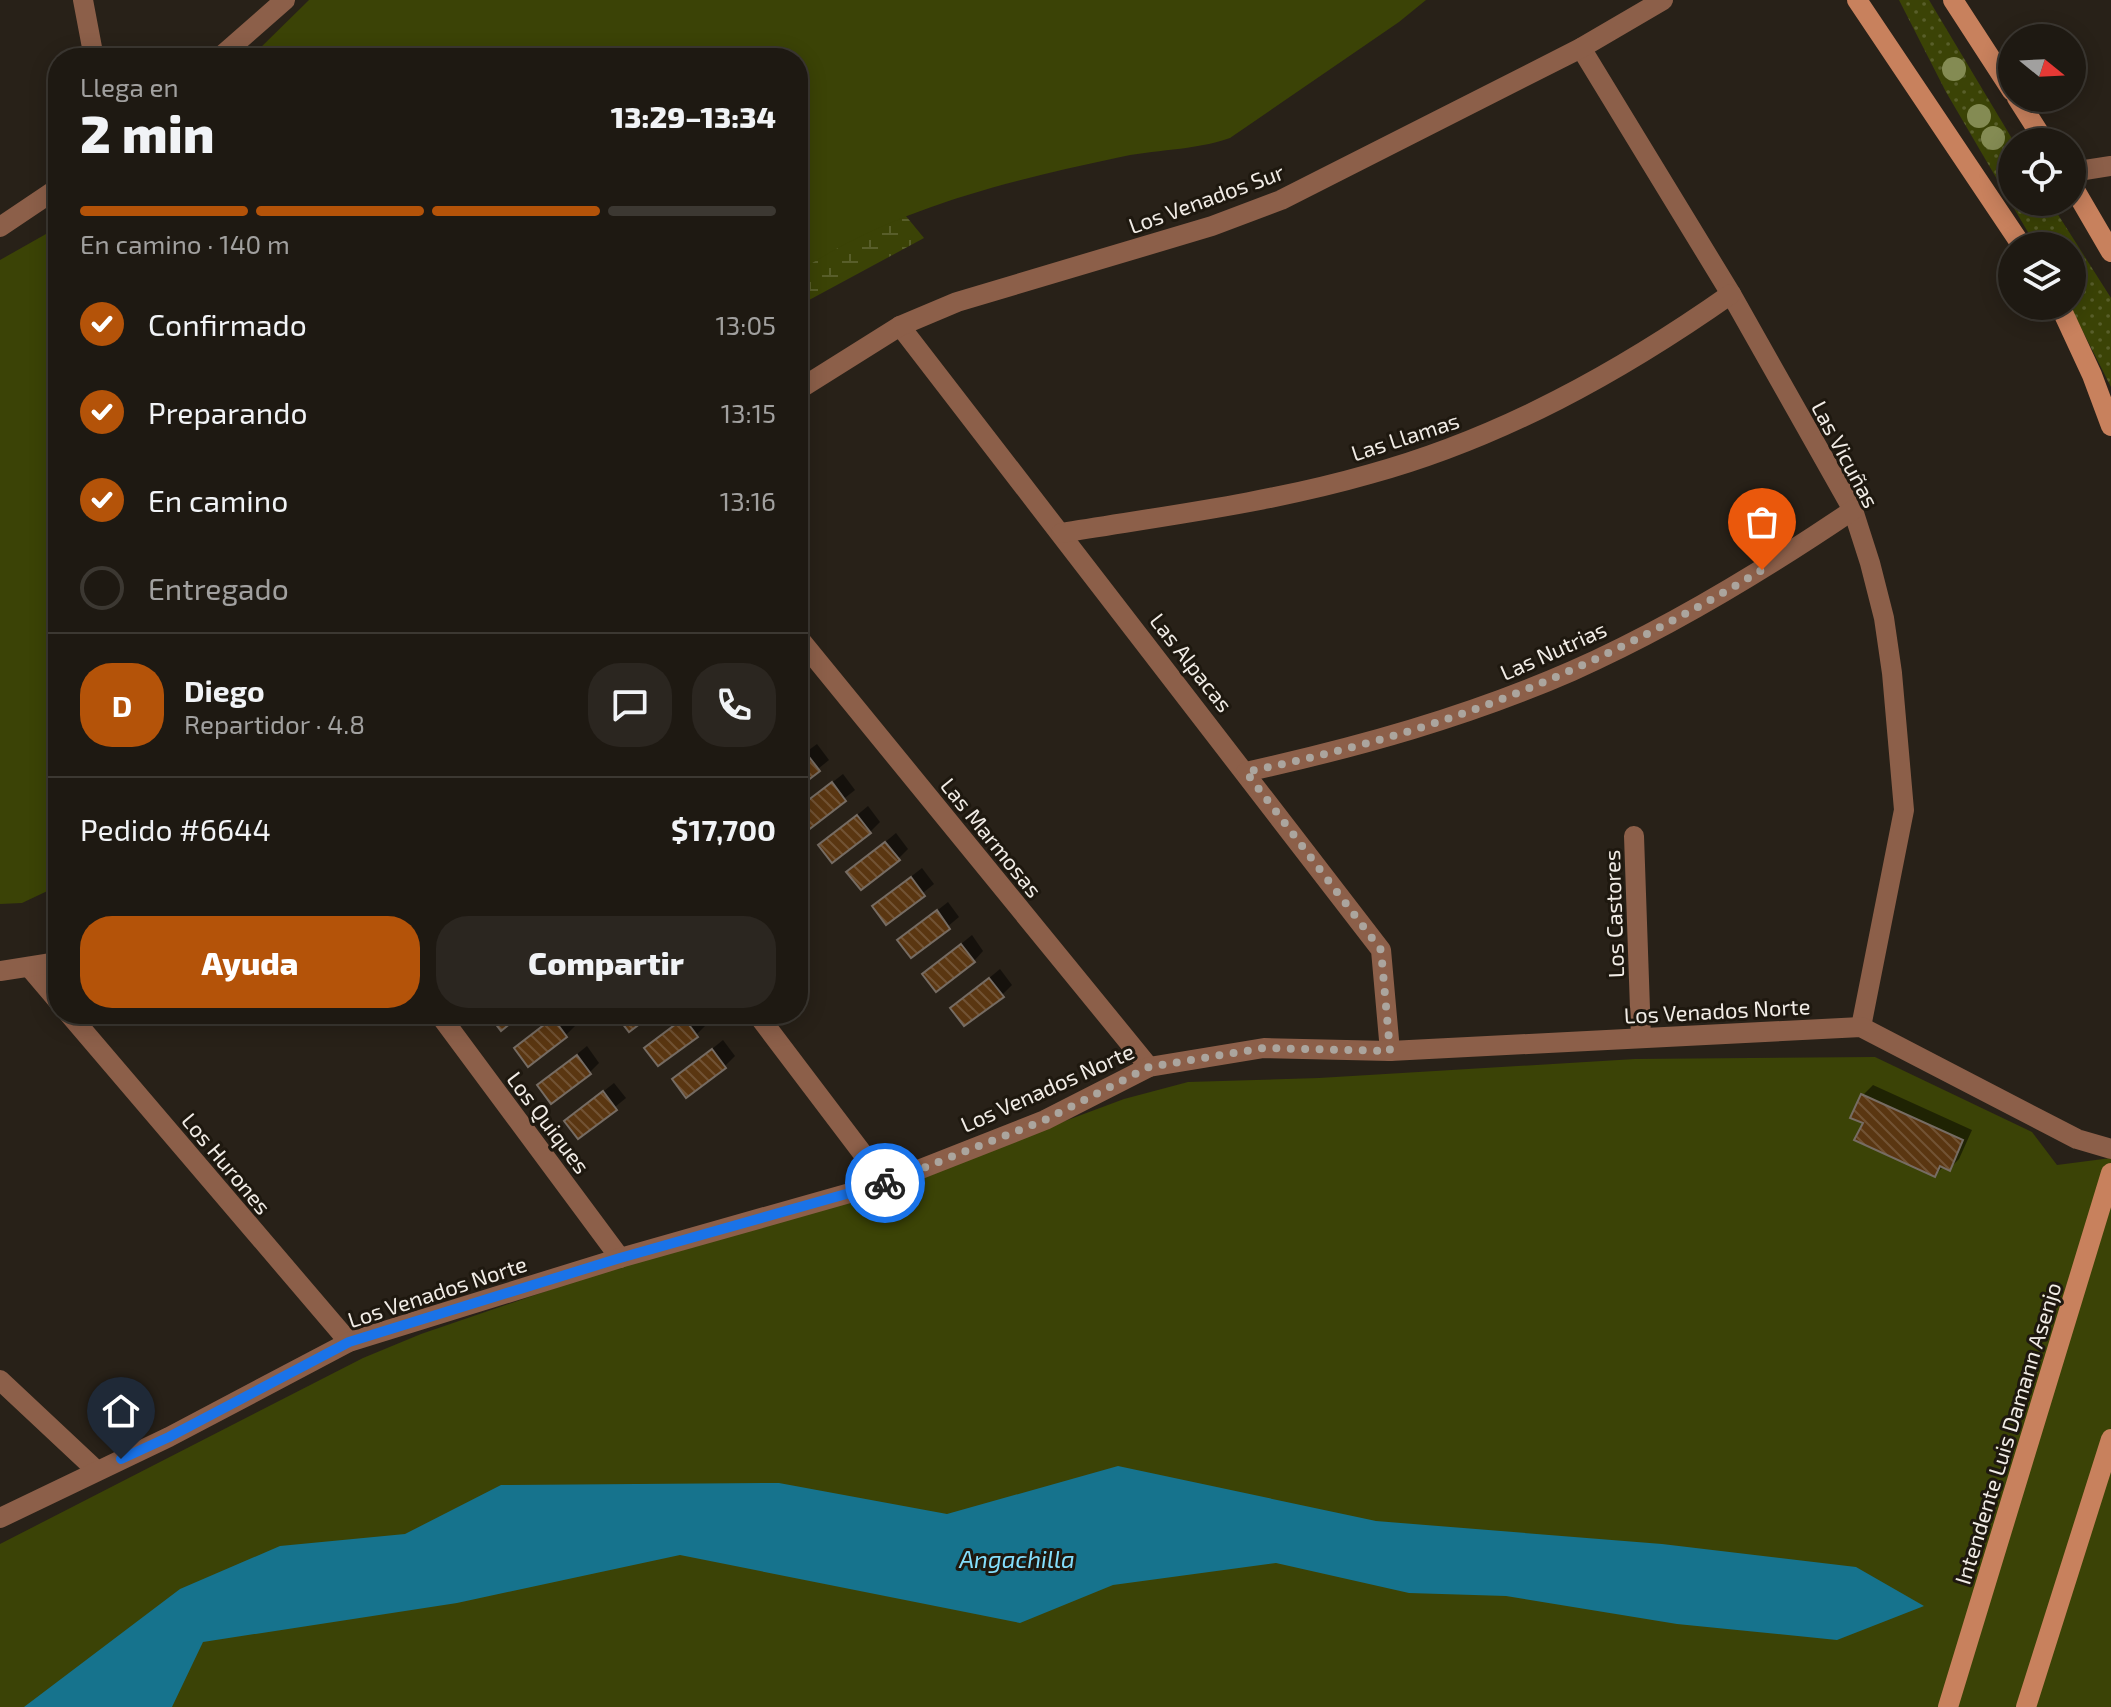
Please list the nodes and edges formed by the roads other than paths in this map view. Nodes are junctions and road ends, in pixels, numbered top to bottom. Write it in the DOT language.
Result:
graph roads {
  1 [pos="83,0"];
  2 [pos="285,0"];
  3 [pos="1663,0"];
  4 [pos="1857,0"];
  5 [pos="1953,0"];
  6 [pos="92,48"];
  7 [pos="230,48"];
  8 [pos="1581,48"];
  9 [pos="1998,69"];
  10 [pos="2111,166"];
  11 [pos="2086,170"];
  12 [pos="48,195"];
  13 [pos="2086,209"];
  14 [pos="0,227"];
  15 [pos="2013,232"];
  16 [pos="2111,252"];
  17 [pos="1731,294"];
  18 [pos="2066,320"];
  19 [pos="900,326"];
  20 [pos="808,384"];
  21 [pos="2111,426"];
  22 [pos="1853,510"];
  23 [pos="1061,533"];
  24 [pos="808,649"];
  25 [pos="1246,772"];
  26 [pos="1634,836"];
  27 [pos="48,964"];
  28 [pos="30,968"];
  29 [pos="0,971"];
  30 [pos="48,989"];
  31 [pos="78,1024"];
  32 [pos="446,1024"];
  33 [pos="765,1024"];
  34 [pos="1861,1027"];
  35 [pos="1641,1038"];
  36 [pos="1390,1051"];
  37 [pos="1149,1067"];
  38 [pos="2111,1149"];
  39 [pos="2111,1173"];
  40 [pos="885,1183"];
  41 [pos="620,1258"];
  42 [pos="349,1342"];
  43 [pos="0,1380"];
  44 [pos="2111,1439"];
  45 [pos="96,1470"];
  46 [pos="0,1518"];
  47 [pos="1948,1707"];
  48 [pos="2026,1707"];
  1 -- 6 [label="street"];
  2 -- 7 [label="street"];
  3 -- 8 [label="street, Los Venados Sur"];
  4 -- 15 [label="main road"];
  5 -- 9 [label="main road"];
  8 -- 17 [label="street, Las Vicuñas"];
  8 -- 19 [label="street, Los Venados Sur"];
  10 -- 11 [label="street"];
  12 -- 14 [label="street"];
  13 -- 16 [label="main road"];
  17 -- 22 [label="street, Las Vicuñas"];
  17 -- 23 [label="street, Las Llamas"];
  18 -- 21 [label="main road"];
  19 -- 20 [label="street, Los Venados Sur"];
  19 -- 23 [label="street, Las Alpacas"];
  22 -- 25 [label="street, Las Nutrias"];
  22 -- 34 [label="street, Las Vicuñas"];
  23 -- 25 [label="street, Las Alpacas"];
  24 -- 37 [label="street, Las Marmosas"];
  25 -- 36 [label="street, Las Alpacas"];
  26 -- 35 [label="street, Los Castores"];
  27 -- 28 [label="street"];
  28 -- 29 [label="street"];
  28 -- 30 [label="street"];
  31 -- 42 [label="street, Los Hurones"];
  32 -- 41 [label="street, Los Quiques"];
  33 -- 40 [label="street"];
  34 -- 35 [label="street, Los Venados Norte"];
  34 -- 38 [label="street"];
  35 -- 36 [label="street, Los Venados Norte"];
  36 -- 37 [label="street, Los Venados Norte"];
  37 -- 40 [label="street, Los Venados Norte"];
  39 -- 47 [label="main road, Intendente Luis Damann Asenjo"];
  40 -- 41 [label="street, Los Venados Norte"];
  41 -- 42 [label="street, Los Venados Norte"];
  42 -- 45 [label="street, Los Venados Norte"];
  43 -- 45 [label="street"];
  44 -- 48 [label="main road"];
  45 -- 46 [label="street"];
}
